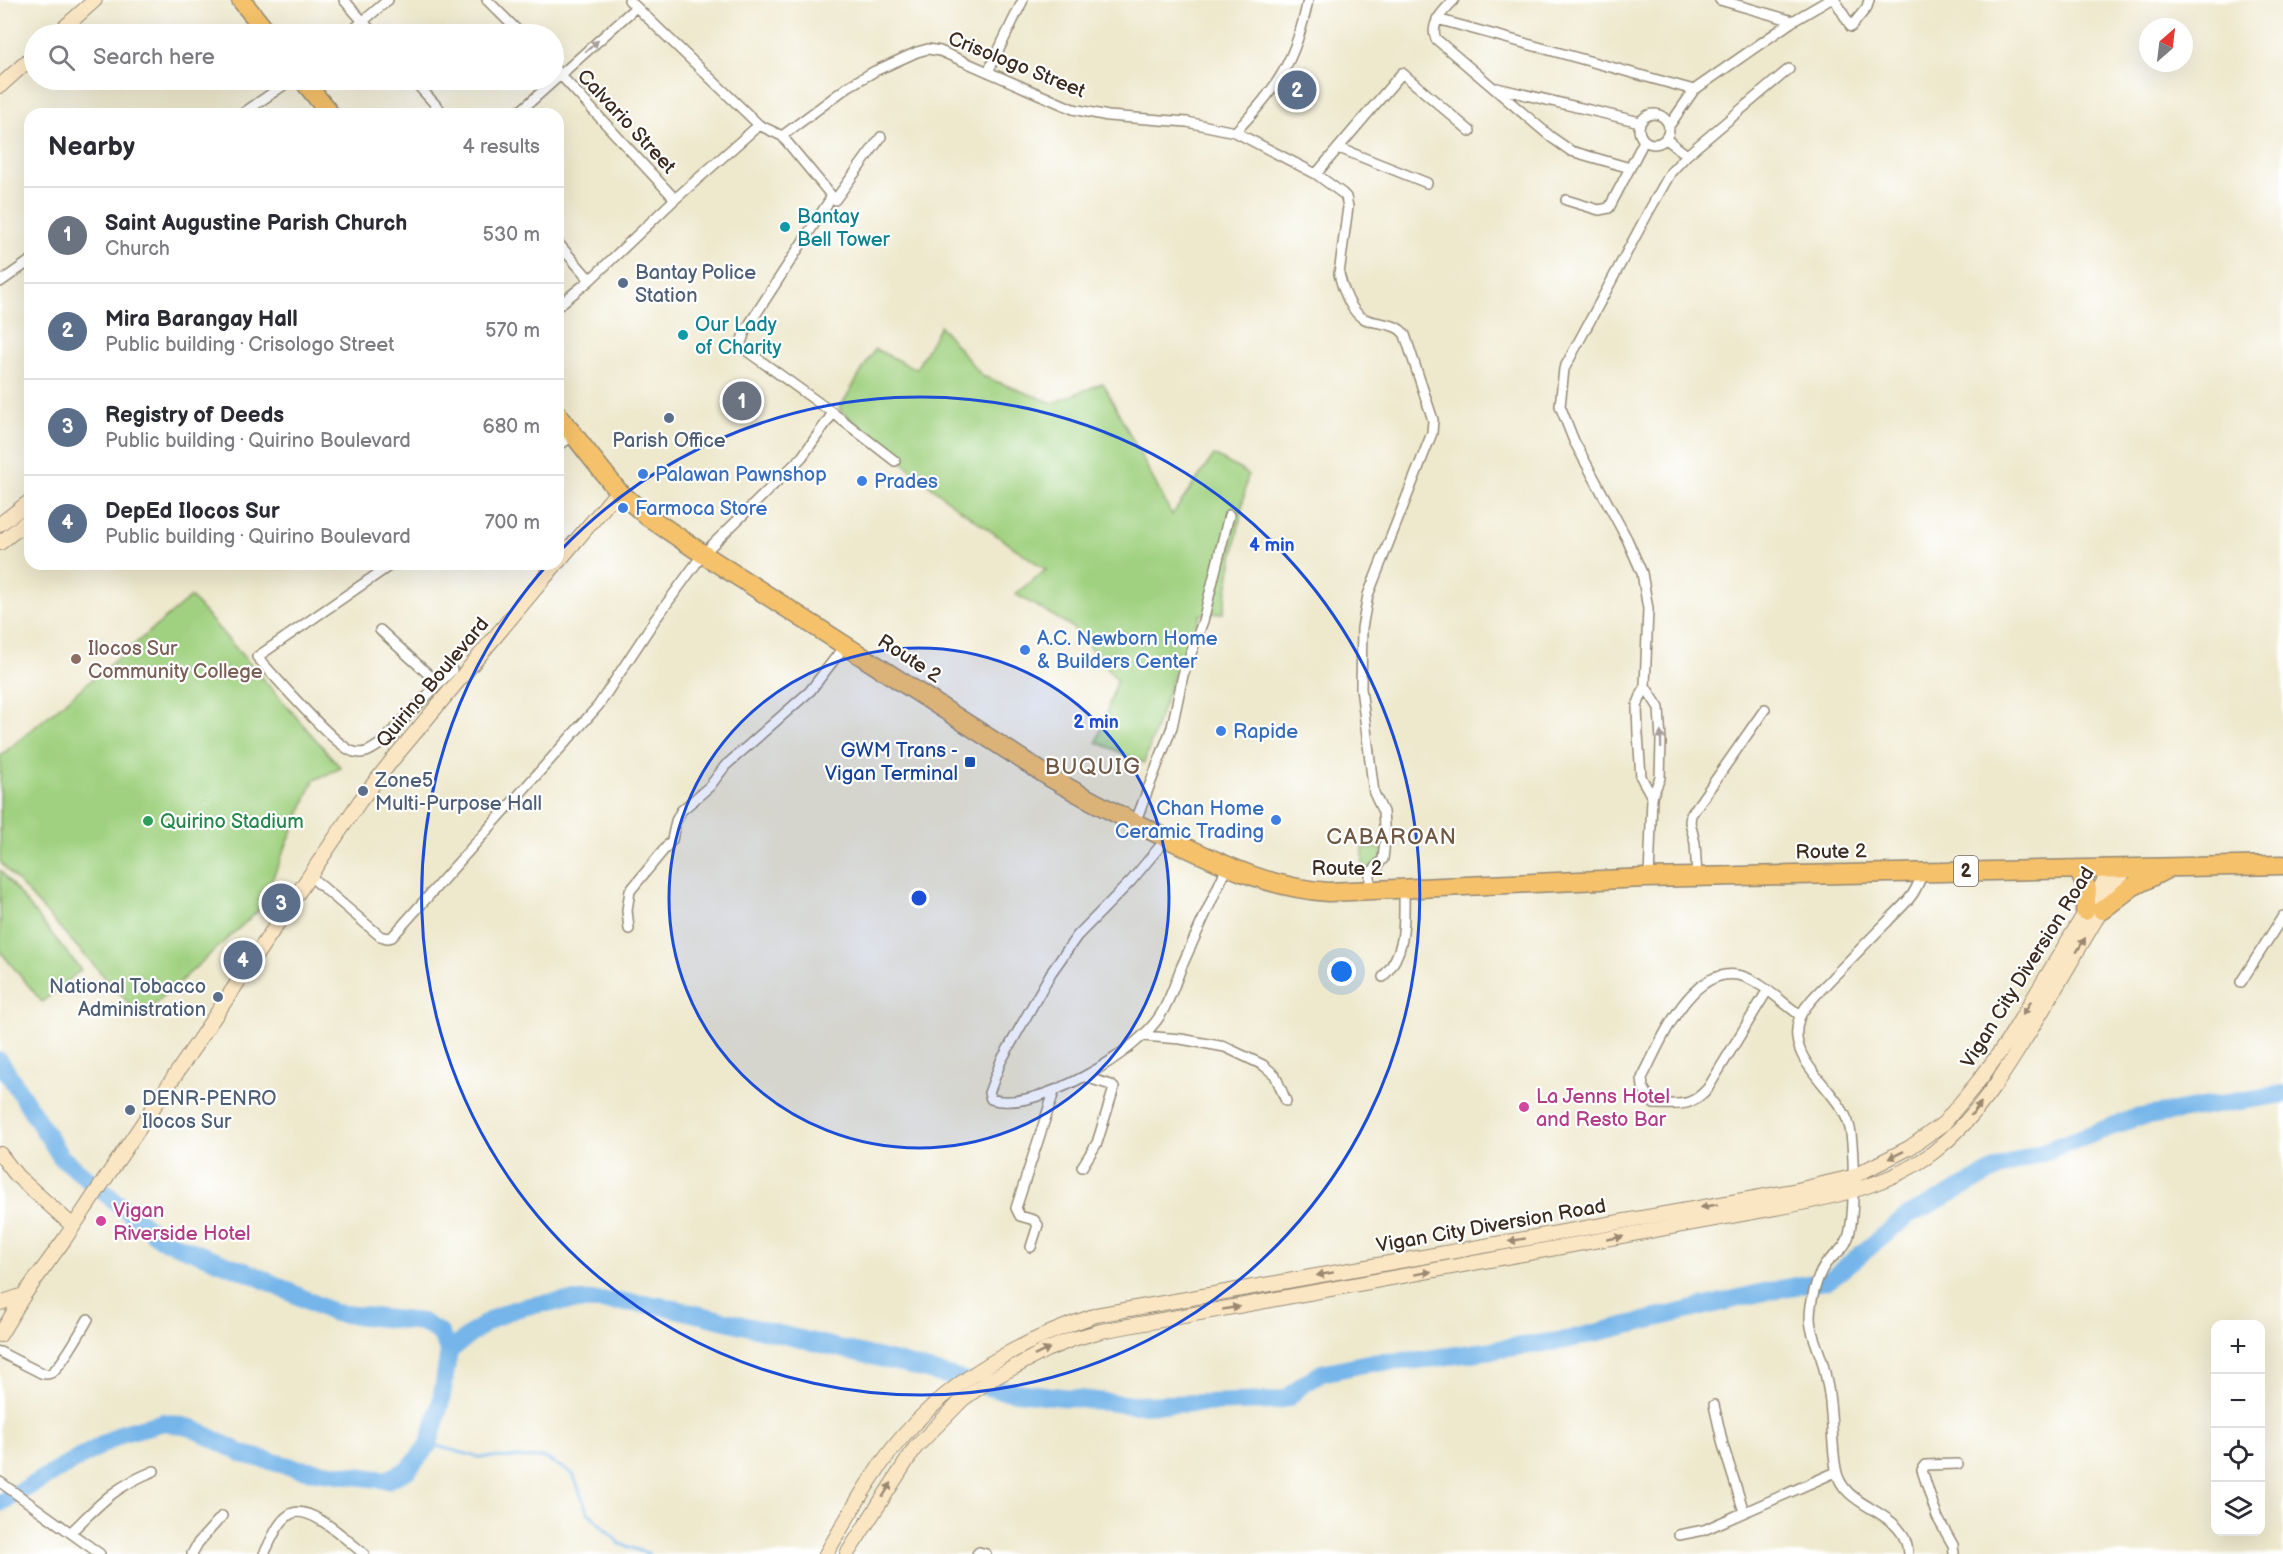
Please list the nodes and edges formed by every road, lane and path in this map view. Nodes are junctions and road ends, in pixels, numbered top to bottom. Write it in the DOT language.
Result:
graph roads {
  1 [pos="95,0"];
  2 [pos="241,0"];
  3 [pos="344,0"];
  4 [pos="388,0"];
  5 [pos="487,0"];
  6 [pos="1023,0"];
  7 [pos="1308,0"];
  8 [pos="1454,0"];
  9 [pos="1720,0"];
  10 [pos="1829,0"];
  11 [pos="1835,0"];
  12 [pos="1869,0"];
  13 [pos="632,3"];
  14 [pos="1437,19"];
  15 [pos="1793,21"];
  16 [pos="363,23"];
  17 [pos="68,24"];
  18 [pos="260,24"];
  19 [pos="511,24"];
  20 [pos="24,64"];
  21 [pos="564,66"];
  22 [pos="1789,69"];
  23 [pos="988,72"];
  24 [pos="564,80"];
  25 [pos="0,86"];
  26 [pos="1494,88"];
  27 [pos="277,90"];
  28 [pos="311,90"];
  29 [pos="422,90"];
  30 [pos="540,90"];
  31 [pos="1694,90"];
  32 [pos="251,108"];
  33 [pos="325,108"];
  34 [pos="439,108"];
  35 [pos="523,108"];
  36 [pos="1640,122"];
  37 [pos="759,125"];
  38 [pos="1669,126"];
  39 [pos="1470,131"];
  40 [pos="1235,132"];
  41 [pos="782,136"];
  42 [pos="880,137"];
  43 [pos="1666,139"];
  44 [pos="1644,141"];
  45 [pos="1339,148"];
  46 [pos="1687,154"];
  47 [pos="1630,168"];
  48 [pos="1316,174"];
  49 [pos="1427,183"];
  50 [pos="675,199"];
  51 [pos="832,199"];
  52 [pos="1566,200"];
  53 [pos="564,250"];
  54 [pos="24,265"];
  55 [pos="590,280"];
  56 [pos="0,282"];
  57 [pos="564,301"];
  58 [pos="833,413"];
  59 [pos="564,422"];
  60 [pos="574,435"];
  61 [pos="564,442"];
  62 [pos="895,461"];
  63 [pos="618,491"];
  64 [pos="24,508"];
  65 [pos="1229,515"];
  66 [pos="0,524"];
  67 [pos="24,524"];
  68 [pos="0,543"];
  69 [pos="704,554"];
  70 [pos="564,555"];
  71 [pos="383,570"];
  72 [pos="551,570"];
  73 [pos="380,630"];
  74 [pos="846,644"];
  75 [pos="452,670"];
  76 [pos="438,683"];
  77 [pos="1645,686"];
  78 [pos="1765,709"];
  79 [pos="1652,797"];
  80 [pos="1135,823"];
  81 [pos="1167,838"];
  82 [pos="2283,865"];
  83 [pos="1227,867"];
  84 [pos="2170,867"];
  85 [pos="2119,868"];
  86 [pos="2078,869"];
  87 [pos="1924,871"];
  88 [pos="311,877"];
  89 [pos="1697,877"];
  90 [pos="1649,878"];
  91 [pos="1404,890"];
  92 [pos="1370,891"];
  93 [pos="2094,910"];
  94 [pos="2283,916"];
  95 [pos="629,929"];
  96 [pos="1383,977"];
  97 [pos="2241,982"];
  98 [pos="1767,991"];
  99 [pos="1800,1015"];
  100 [pos="1143,1036"];
  101 [pos="1085,1077"];
  102 [pos="1054,1092"];
  103 [pos="1286,1101"];
  104 [pos="0,1154"];
  105 [pos="1082,1167"];
  106 [pos="1852,1177"];
  107 [pos="1853,1192"];
  108 [pos="74,1226"];
  109 [pos="1031,1248"];
  110 [pos="24,1295"];
  111 [pos="0,1303"];
  112 [pos="88,1319"];
  113 [pos="0,1335"];
  114 [pos="0,1352"];
  115 [pos="1714,1405"];
  116 [pos="1958,1464"];
  117 [pos="154,1472"];
  118 [pos="1836,1472"];
  119 [pos="0,1482"];
  120 [pos="1744,1512"];
  121 [pos="222,1516"];
  122 [pos="71,1532"];
  123 [pos="1679,1535"];
  124 [pos="100,1554"];
  125 [pos="192,1554"];
  126 [pos="264,1554"];
  127 [pos="364,1554"];
  128 [pos="826,1554"];
  129 [pos="847,1554"];
  130 [pos="977,1554"];
  131 [pos="986,1554"];
  132 [pos="1908,1554"];
  133 [pos="1954,1554"];
  1 -- 17 [label="main road"];
  2 -- 18 [label="highway"];
  3 -- 16 [label="street"];
  4 -- 16 [label="street"];
  5 -- 19 [label="street"];
  6 -- 23 [label="street"];
  7 -- 40 [label="street"];
  8 -- 14 [label="street"];
  9 -- 15 [label="street"];
  10 -- 15 [label="street"];
  11 -- 12 [label="street"];
  21 -- 13 [label="street, one-way"];
  13 -- 37 [label="street"];
  14 -- 26 [label="street"];
  14 -- 31 [label="street"];
  15 -- 31 [label="street"];
  20 -- 25 [label="main road"];
  22 -- 46 [label="street"];
  23 -- 40 [label="street, Crisologo Street"];
  23 -- 41 [label="street, Crisologo Street"];
  24 -- 50 [label="street, Calvario Street"];
  26 -- 36 [label="street"];
  26 -- 47 [label="street"];
  27 -- 32 [label="street"];
  28 -- 33 [label="highway"];
  29 -- 34 [label="street"];
  30 -- 35 [label="street"];
  31 -- 38 [label="street"];
  36 -- 38 [label="street"];
  36 -- 44 [label="street"];
  37 -- 41 [label="street"];
  37 -- 50 [label="street"];
  38 -- 43 [label="street"];
  39 -- 45 [label="street"];
  40 -- 48 [label="street, Crisologo Street"];
  41 -- 51 [label="street"];
  42 -- 51 [label="street"];
  43 -- 44 [label="street"];
  43 -- 46 [label="street"];
  44 -- 47 [label="street"];
  45 -- 48 [label="street"];
  45 -- 49 [label="street"];
  46 -- 77 [label="street"];
  47 -- 52 [label="street"];
  48 -- 92 [label="street, Crisologo Street"];
  50 -- 55 [label="street"];
  51 -- 58 [label="street"];
  53 -- 55 [label="street"];
  54 -- 56 [label="street"];
  55 -- 57 [label="street"];
  58 -- 62 [label="street"];
  58 -- 69 [label="street"];
  59 -- 60 [label="highway, Route 2 / 2"];
  60 -- 61 [label="street"];
  60 -- 63 [label="highway, Route 2 / 2"];
  63 -- 69 [label="highway, Route 2 / 2"];
  63 -- 70 [label="main road, Quirino Boulevard"];
  64 -- 66 [label="main road"];
  65 -- 80 [label="street"];
  67 -- 68 [label="main road"];
  69 -- 74 [label="highway, Route 2 / 2"];
  69 -- 88 [label="street"];
  71 -- 76 [label="street"];
  72 -- 88 [label="main road, Quirino Boulevard"];
  73 -- 76 [label="street"];
  74 -- 80 [label="highway, Route 2 / 2"];
  74 -- 95 [label="street"];
  75 -- 76 [label="street"];
  77 -- 79 [label="street"];
  79 -- 77 [label="street, one-way"];
  78 -- 89 [label="street"];
  79 -- 90 [label="street"];
  80 -- 81 [label="highway, Route 2 / 2"];
  81 -- 83 [label="highway, Route 2 / 2"];
  81 -- 102 [label="street"];
  82 -- 84 [label="highway, Route 2 / 2"];
  83 -- 92 [label="highway, Route 2 / 2"];
  83 -- 100 [label="street"];
  84 -- 85 [label="highway, Route 2 / 2"];
  84 -- 93 [label="highway"];
  85 -- 86 [label="highway, Route 2 / 2"];
  85 -- 93 [label="main road, Vigan City Diversion Road"];
  86 -- 87 [label="highway, Route 2 / 2"];
  86 -- 93 [label="highway"];
  87 -- 89 [label="highway, Route 2 / 2"];
  87 -- 99 [label="street"];
  88 -- 108 [label="main road, Quirino Boulevard"];
  89 -- 90 [label="highway, Route 2 / 2"];
  90 -- 91 [label="highway, Route 2 / 2"];
  91 -- 92 [label="highway, Route 2 / 2"];
  91 -- 96 [label="street"];
  93 -- 106 [label="main road, Vigan City Diversion Road, one-way"];
  107 -- 93 [label="main road, Vigan City Diversion Road, one-way"];
  94 -- 97 [label="street"];
  98 -- 98 [label="street"];
  98 -- 99 [label="street"];
  99 -- 106 [label="street"];
  100 -- 101 [label="street"];
  100 -- 103 [label="street"];
  101 -- 102 [label="street"];
  101 -- 105 [label="street"];
  102 -- 109 [label="street"];
  104 -- 108 [label="main road"];
  106 -- 107 [label="street"];
  106 -- 128 [label="main road, Vigan City Diversion Road, one-way"];
  107 -- 118 [label="street"];
  129 -- 107 [label="main road, Vigan City Diversion Road, one-way"];
  108 -- 110 [label="main road, Quirino Boulevard"];
  110 -- 111 [label="main road"];
  110 -- 113 [label="main road, Quirino Boulevard"];
  112 -- 114 [label="street"];
  115 -- 120 [label="street"];
  116 -- 133 [label="street"];
  117 -- 122 [label="street"];
  118 -- 120 [label="street"];
  118 -- 132 [label="street"];
  119 -- 122 [label="street"];
  120 -- 123 [label="street"];
  121 -- 125 [label="street"];
  122 -- 124 [label="street"];
  126 -- 127 [label="street"];
  130 -- 131 [label="street"];
}
